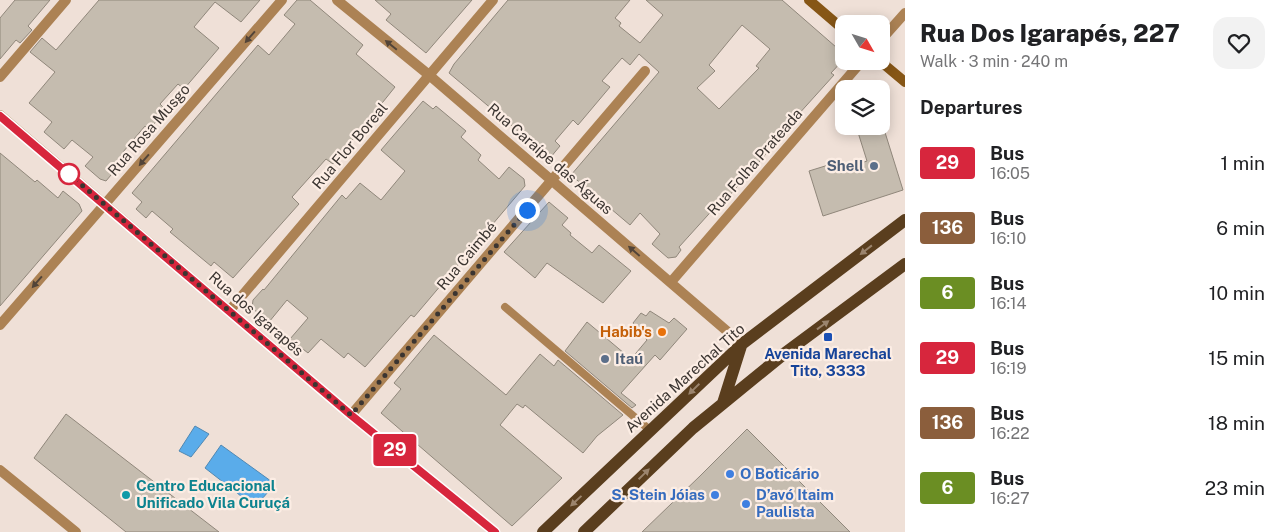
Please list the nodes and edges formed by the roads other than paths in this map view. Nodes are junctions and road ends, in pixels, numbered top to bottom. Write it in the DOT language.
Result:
graph roads {
  1 [pos="66,0"];
  2 [pos="282,0"];
  3 [pos="337,0"];
  4 [pos="493,0"];
  5 [pos="809,0"];
  6 [pos="905,13"];
  7 [pos="835,22"];
  8 [pos="890,30"];
  9 [pos="890,69"];
  10 [pos="854,70"];
  11 [pos="645,71"];
  12 [pos="429,76"];
  13 [pos="0,77"];
  14 [pos="905,82"];
  15 [pos="0,116"];
  16 [pos="552,181"];
  17 [pos="105,204"];
  18 [pos="905,220"];
  19 [pos="905,264"];
  20 [pos="671,282"];
  21 [pos="505,307"];
  22 [pos="230,310"];
  23 [pos="0,326"];
  24 [pos="742,344"];
  25 [pos="723,403"];
  26 [pos="351,415"];
  27 [pos="651,431"];
  28 [pos="0,470"];
  29 [pos="76,532"];
  30 [pos="495,532"];
  31 [pos="543,532"];
  32 [pos="584,532"];
  1 -- 13 [label="street"];
  2 -- 17 [label="street, Rua Rosa Musgo, one-way"];
  12 -- 3 [label="street, Rua Caraípe das Águas, one-way"];
  4 -- 12 [label="street, Rua Flor Boreal"];
  5 -- 7 [label="street"];
  6 -- 8 [label="street"];
  9 -- 14 [label="street"];
  10 -- 20 [label="street, Rua Folha Prateada"];
  11 -- 16 [label="street, Rua Caimbé"];
  12 -- 16 [label="street, Rua Caraípe das Águas"];
  12 -- 22 [label="street, Rua Flor Boreal"];
  15 -- 17 [label="street, Rua dos Igarapés"];
  20 -- 16 [label="street, Rua Caraípe das Águas, one-way"];
  16 -- 26 [label="street, Rua Caimbé"];
  17 -- 22 [label="street, Rua dos Igarapés"];
  17 -- 23 [label="street, Rua Rosa Musgo, one-way"];
  18 -- 24 [label="main road, Avenida Marechal Tito, one-way"];
  25 -- 19 [label="main road, one-way"];
  20 -- 24 [label="street, Rua Caraípe das Águas"];
  21 -- 27 [label="lane"];
  22 -- 26 [label="street, Rua dos Igarapés"];
  24 -- 25 [label="main road"];
  24 -- 27 [label="main road, Avenida Marechal Tito, one-way"];
  32 -- 25 [label="main road, one-way"];
  26 -- 30 [label="street, Rua dos Igarapés"];
  27 -- 31 [label="main road, Avenida Marechal Tito, one-way"];
  28 -- 29 [label="street"];
}
